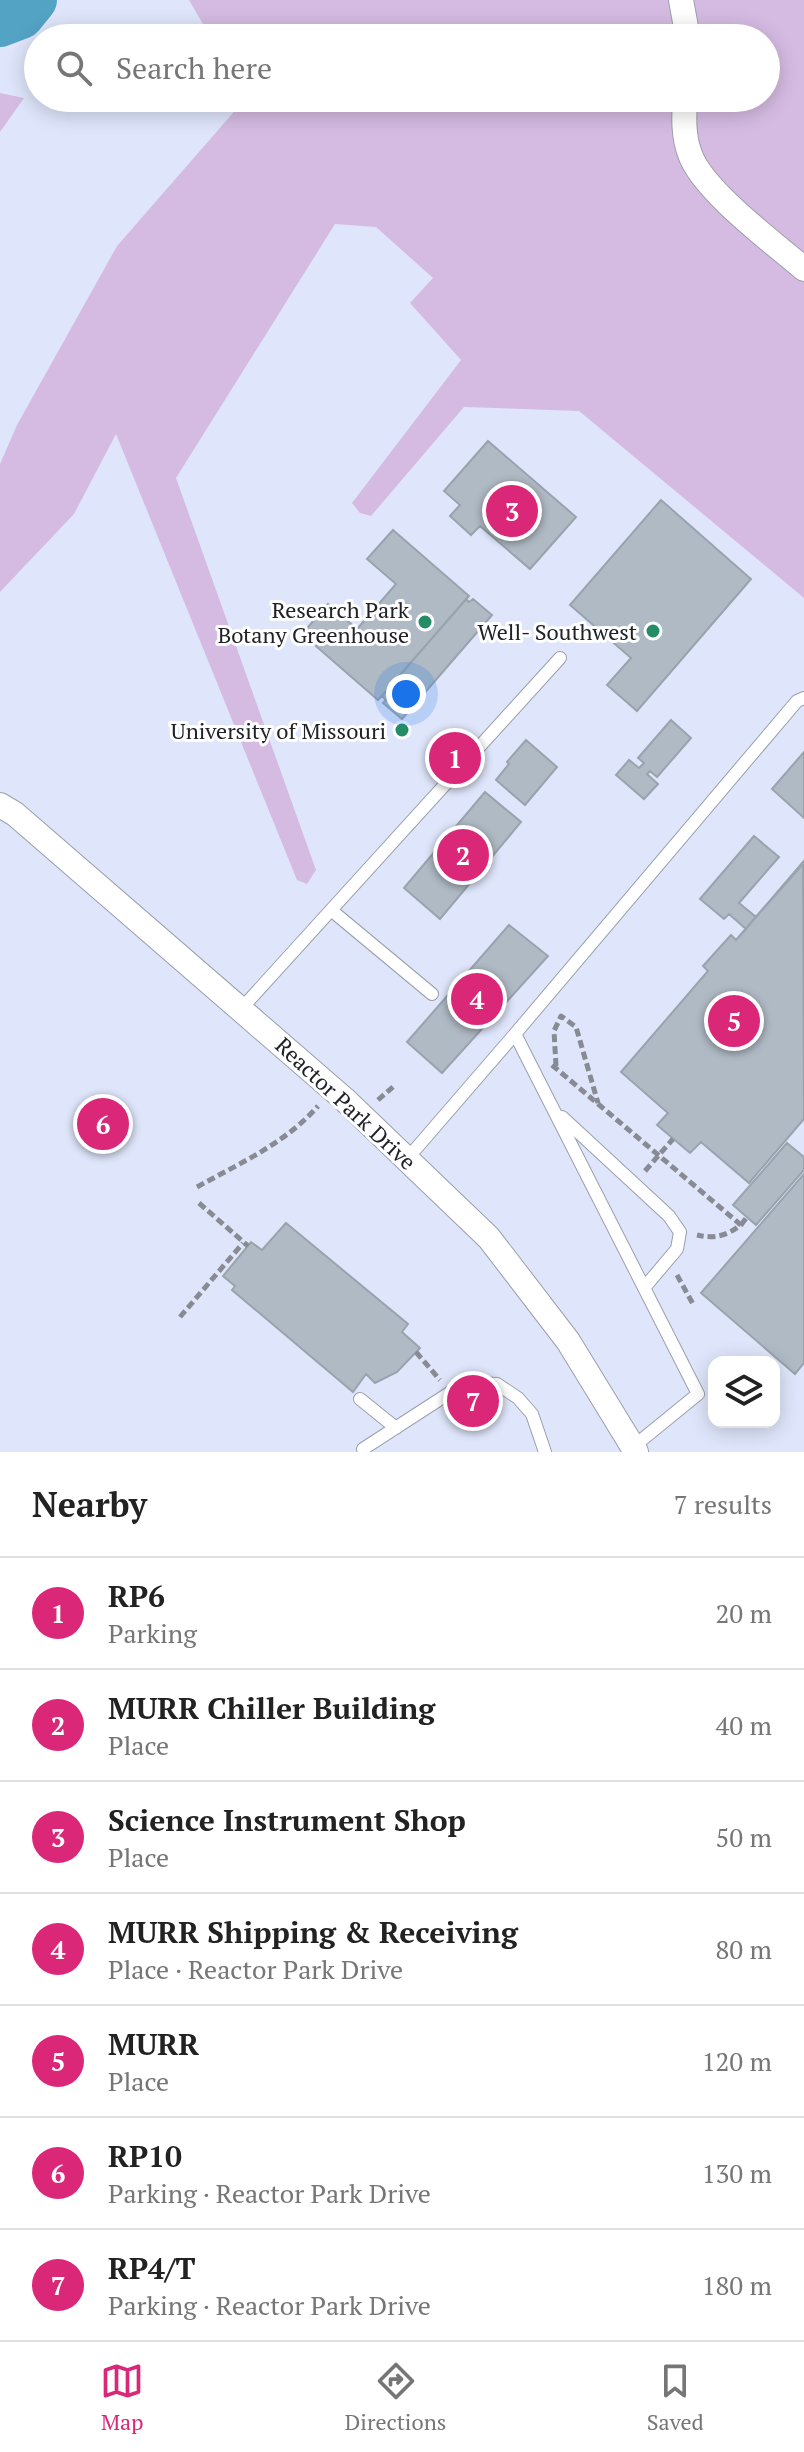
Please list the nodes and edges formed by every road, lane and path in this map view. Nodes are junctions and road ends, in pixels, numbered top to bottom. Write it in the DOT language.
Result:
graph roads {
  1 [pos="681,0"];
  2 [pos="685,24"];
  3 [pos="684,112"];
  4 [pos="804,269"];
  5 [pos="560,658"];
  6 [pos="804,698"];
  7 [pos="0,805"];
  8 [pos="331,910"];
  9 [pos="432,994"];
  10 [pos="242,1008"];
  11 [pos="515,1034"];
  12 [pos="546,1059"];
  13 [pos="556,1068"];
  14 [pos="344,1099"];
  15 [pos="598,1104"];
  16 [pos="554,1110"];
  17 [pos="673,1139"];
  18 [pos="659,1156"];
  19 [pos="407,1159"];
  20 [pos="634,1184"];
  21 [pos="197,1187"];
  22 [pos="199,1203"];
  23 [pos="747,1217"];
  24 [pos="741,1225"];
  25 [pos="680,1232"];
  26 [pos="705,1237"];
  27 [pos="695,1249"];
  28 [pos="675,1272"];
  29 [pos="644,1288"];
  30 [pos="694,1306"];
  31 [pos="180,1317"];
  32 [pos="416,1352"];
  33 [pos="451,1392"];
  34 [pos="360,1399"];
  35 [pos="396,1428"];
  36 [pos="363,1449"];
  37 [pos="635,1450"];
  38 [pos="545,1452"];
  1 -- 2 [label="street"];
  3 -- 4 [label="street"];
  5 -- 8 [label="lane"];
  6 -- 11 [label="lane"];
  7 -- 10 [label="street, Reactor Park Drive"];
  8 -- 9 [label="lane"];
  8 -- 10 [label="lane"];
  10 -- 14 [label="street, Reactor Park Drive"];
  11 -- 16 [label="lane"];
  11 -- 19 [label="lane"];
  12 -- 13 [label="path"];
  13 -- 15 [label="path"];
  13 -- 15 [label="path"];
  14 -- 19 [label="street, Reactor Park Drive"];
  14 -- 21 [label="path"];
  15 -- 18 [label="path"];
  16 -- 20 [label="lane"];
  16 -- 29 [label="lane"];
  17 -- 18 [label="path"];
  18 -- 20 [label="path"];
  18 -- 24 [label="path"];
  19 -- 37 [label="street, Reactor Park Drive"];
  20 -- 25 [label="lane"];
  22 -- 31 [label="path"];
  23 -- 24 [label="path"];
  24 -- 26 [label="path"];
  25 -- 26 [label="path"];
  25 -- 29 [label="lane"];
  26 -- 27 [label="path"];
  28 -- 30 [label="path"];
  29 -- 37 [label="lane"];
  32 -- 33 [label="path"];
  33 -- 35 [label="lane"];
  33 -- 38 [label="lane"];
  34 -- 35 [label="lane"];
  35 -- 36 [label="lane"];
}
